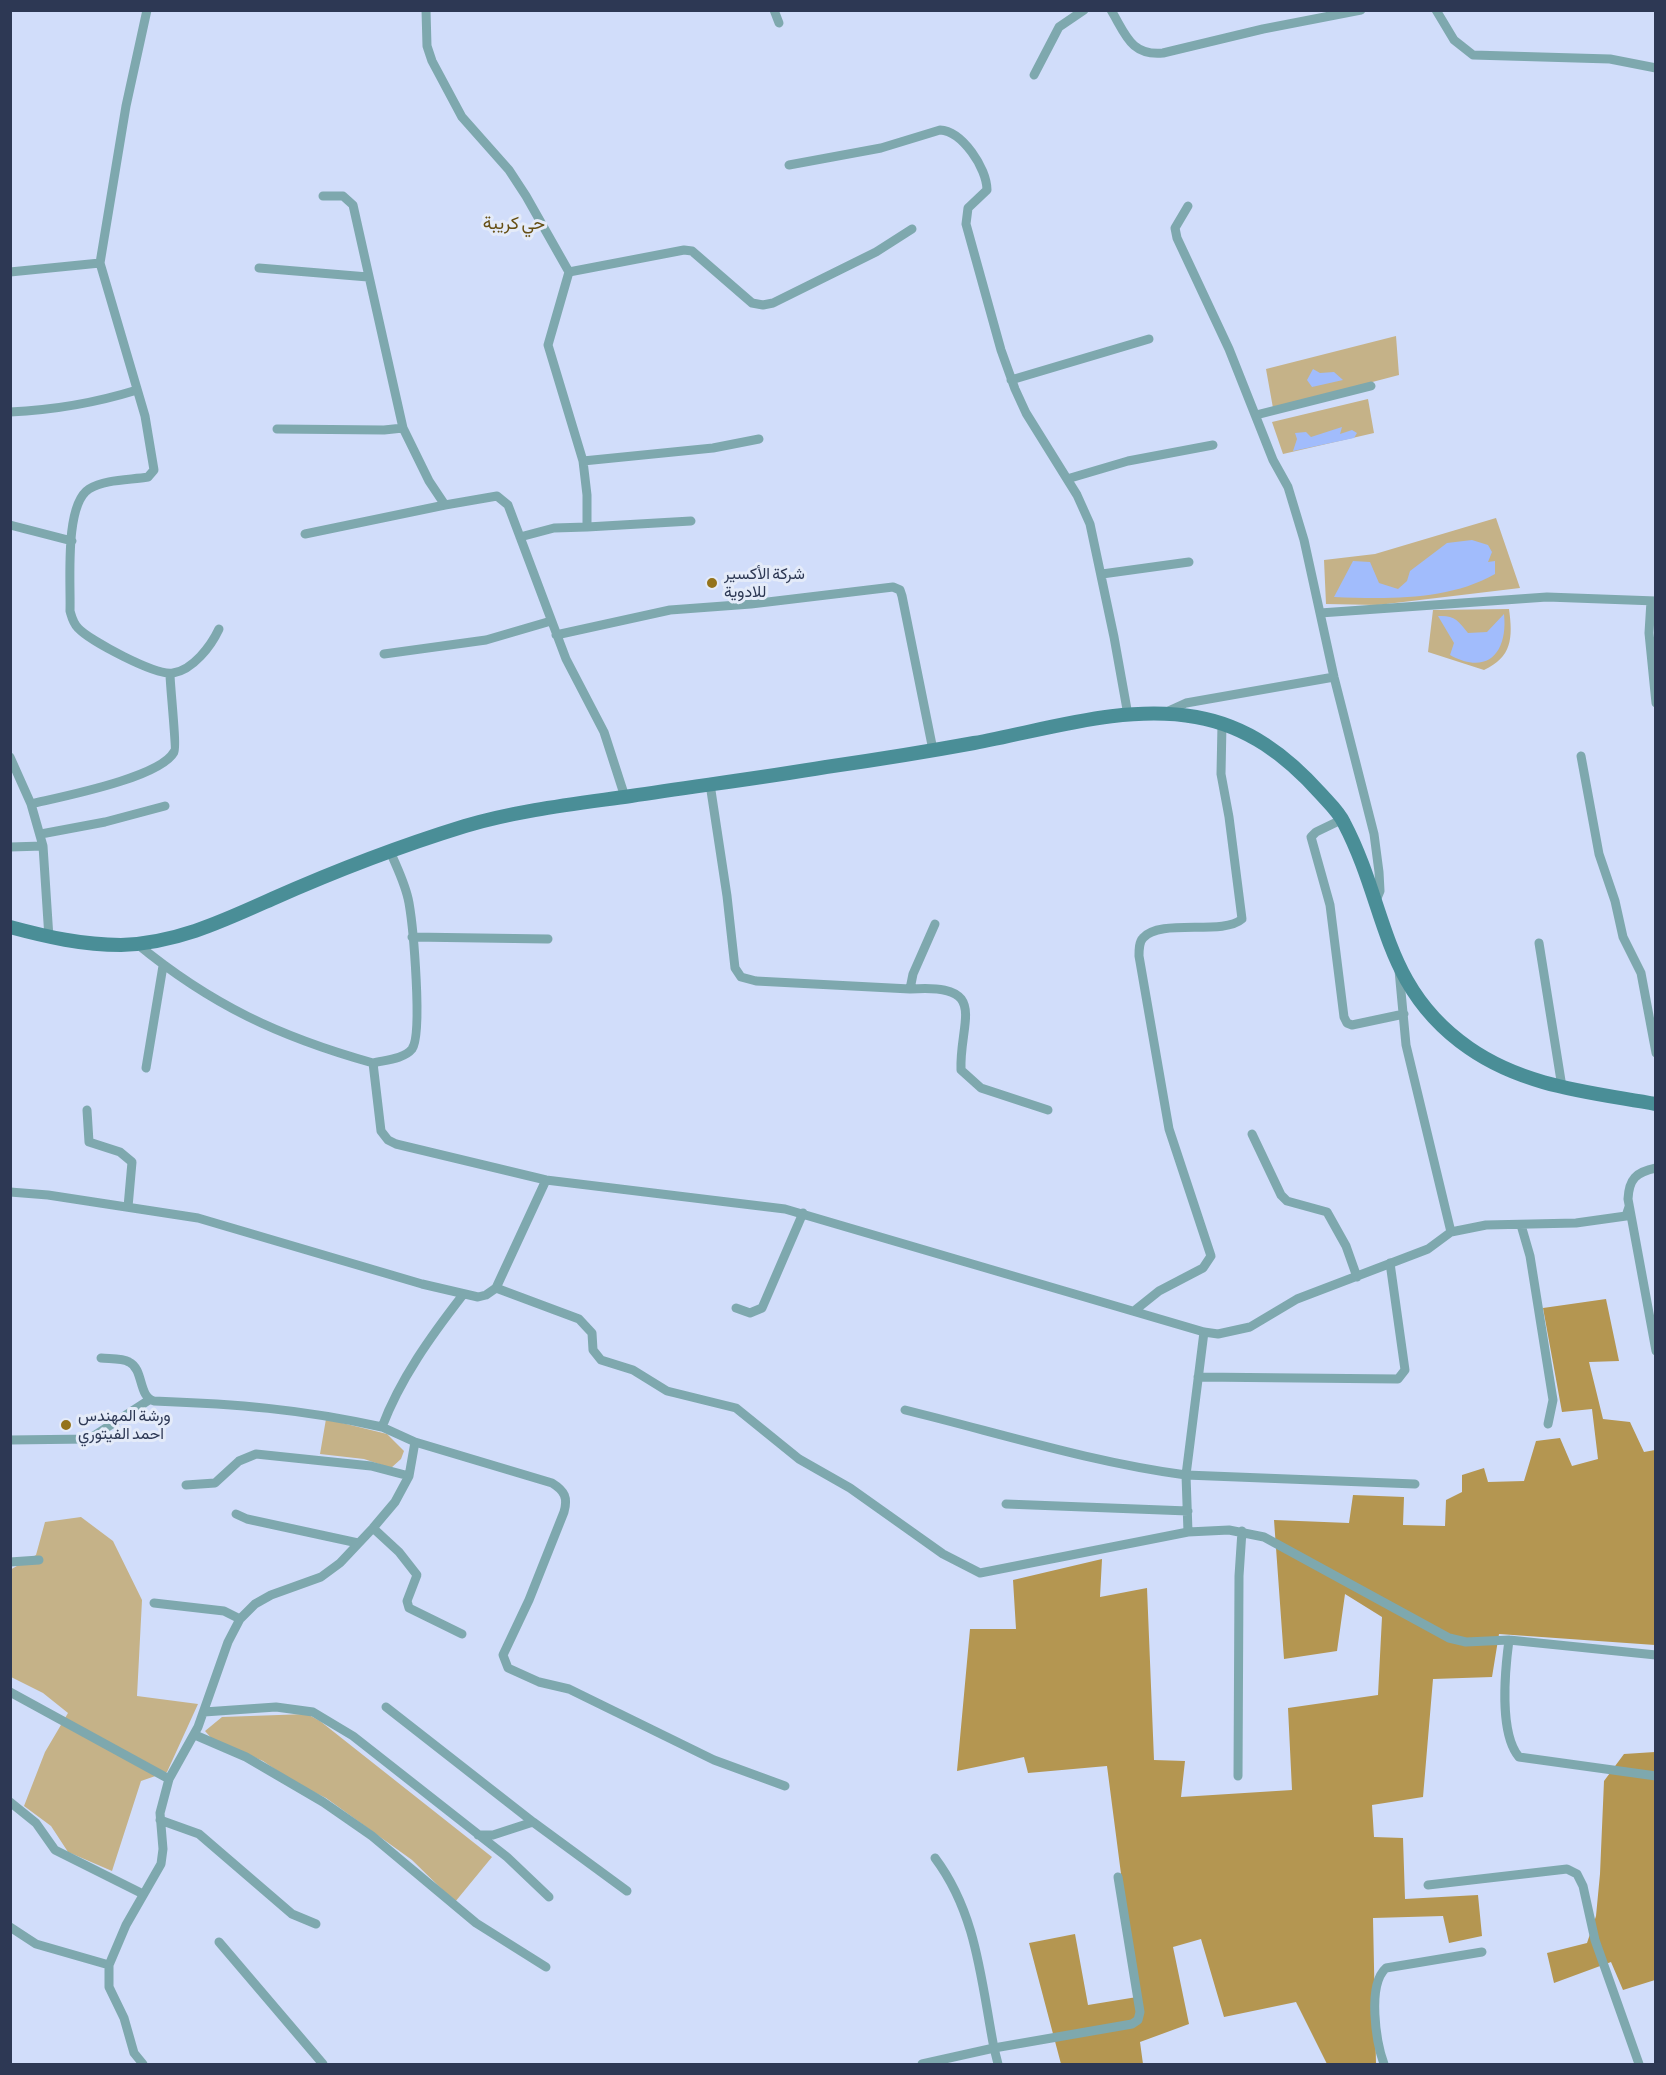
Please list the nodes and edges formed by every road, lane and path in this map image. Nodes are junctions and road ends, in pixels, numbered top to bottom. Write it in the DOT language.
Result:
graph roads {
  1 [pos="147,10"];
  2 [pos="426,10"];
  3 [pos="774,10"];
  4 [pos="1084,10"];
  5 [pos="1111,10"];
  6 [pos="1361,10"];
  7 [pos="1436,10"];
  8 [pos="779,23"];
  9 [pos="1656,68"];
  10 [pos="1034,75"];
  11 [pos="789,165"];
  12 [pos="323,196"];
  13 [pos="1188,206"];
  14 [pos="912,229"];
  15 [pos="100,263"];
  16 [pos="259,268"];
  17 [pos="10,272"];
  18 [pos="569,272"];
  19 [pos="368,277"];
  20 [pos="1149,339"];
  21 [pos="1011,380"];
  22 [pos="1371,386"];
  23 [pos="137,390"];
  24 [pos="10,412"];
  25 [pos="1256,415"];
  26 [pos="403,428"];
  27 [pos="278,429"];
  28 [pos="759,439"];
  29 [pos="1213,444"];
  30 [pos="583,460"];
  31 [pos="1067,479"];
  32 [pos="445,505"];
  33 [pos="691,521"];
  34 [pos="10,525"];
  35 [pos="587,527"];
  36 [pos="305,534"];
  37 [pos="520,537"];
  38 [pos="72,541"];
  39 [pos="1189,561"];
  40 [pos="1102,574"];
  41 [pos="1653,601"];
  42 [pos="1320,613"];
  43 [pos="551,621"];
  44 [pos="219,629"];
  45 [pos="556,635"];
  46 [pos="384,654"];
  47 [pos="171,674"];
  48 [pos="1334,677"];
  49 [pos="1656,703"];
  50 [pos="1128,715"];
  51 [pos="1160,716"];
  52 [pos="1222,724"];
  53 [pos="933,750"];
  54 [pos="1581,756"];
  55 [pos="10,757"];
  56 [pos="710,784"];
  57 [pos="625,796"];
  58 [pos="31,804"];
  59 [pos="165,806"];
  60 [pos="1343,819"];
  61 [pos="41,834"];
  62 [pos="43,846"];
  63 [pos="10,847"];
  64 [pos="390,851"];
  65 [pos="1375,903"];
  66 [pos="935,924"];
  67 [pos="10,927"];
  68 [pos="412,937"];
  69 [pos="49,938"];
  70 [pos="548,939"];
  71 [pos="136,943"];
  72 [pos="1539,943"];
  73 [pos="163,966"];
  74 [pos="1399,970"];
  75 [pos="910,989"];
  76 [pos="1404,1014"];
  77 [pos="1656,1053"];
  78 [pos="374,1064"];
  79 [pos="146,1068"];
  80 [pos="1562,1087"];
  81 [pos="1656,1104"];
  82 [pos="87,1110"];
  83 [pos="1048,1110"];
  84 [pos="1252,1134"];
  85 [pos="1656,1168"];
  86 [pos="546,1180"];
  87 [pos="10,1192"];
  88 [pos="128,1207"];
  89 [pos="1629,1207"];
  90 [pos="803,1213"];
  91 [pos="1521,1225"];
  92 [pos="1451,1232"];
  93 [pos="1390,1263"];
  94 [pos="1357,1277"];
  95 [pos="496,1288"];
  96 [pos="462,1296"];
  97 [pos="736,1308"];
  98 [pos="1134,1311"];
  99 [pos="1204,1332"];
  100 [pos="1656,1351"];
  101 [pos="100,1358"];
  102 [pos="1198,1377"];
  103 [pos="149,1400"];
  104 [pos="905,1410"];
  105 [pos="1548,1424"];
  106 [pos="382,1427"];
  107 [pos="10,1440"];
  108 [pos="416,1442"];
  109 [pos="1186,1475"];
  110 [pos="409,1476"];
  111 [pos="186,1485"];
  112 [pos="1415,1485"];
  113 [pos="1006,1504"];
  114 [pos="1188,1511"];
  115 [pos="236,1514"];
  116 [pos="373,1528"];
  117 [pos="1242,1531"];
  118 [pos="1188,1532"];
  119 [pos="358,1544"];
  120 [pos="39,1560"];
  121 [pos="10,1562"];
  122 [pos="154,1603"];
  123 [pos="240,1619"];
  124 [pos="462,1634"];
  125 [pos="1509,1640"];
  126 [pos="1656,1655"];
  127 [pos="10,1692"];
  128 [pos="386,1707"];
  129 [pos="204,1712"];
  130 [pos="195,1735"];
  131 [pos="1238,1776"];
  132 [pos="1656,1776"];
  133 [pos="169,1779"];
  134 [pos="785,1786"];
  135 [pos="10,1802"];
  136 [pos="160,1820"];
  137 [pos="533,1822"];
  138 [pos="478,1836"];
  139 [pos="935,1858"];
  140 [pos="1118,1877"];
  141 [pos="1428,1885"];
  142 [pos="627,1891"];
  143 [pos="144,1894"];
  144 [pos="549,1897"];
  145 [pos="316,1924"];
  146 [pos="10,1927"];
  147 [pos="219,1942"];
  148 [pos="1482,1952"];
  149 [pos="109,1965"];
  150 [pos="546,1967"];
  151 [pos="994,2048"];
  152 [pos="138,2062"];
  153 [pos="323,2064"];
  154 [pos="922,2064"];
  155 [pos="998,2064"];
  156 [pos="1384,2064"];
  157 [pos="1639,2064"];
  1 -- 15 [label="street"];
  2 -- 18 [label="street"];
  3 -- 8 [label="street"];
  4 -- 10 [label="street"];
  5 -- 6 [label="street"];
  7 -- 9 [label="street"];
  11 -- 21 [label="street"];
  12 -- 19 [label="street"];
  13 -- 25 [label="street"];
  14 -- 18 [label="street"];
  15 -- 17 [label="street"];
  15 -- 23 [label="street"];
  16 -- 19 [label="street"];
  18 -- 30 [label="street"];
  19 -- 26 [label="street"];
  20 -- 21 [label="street"];
  21 -- 31 [label="street"];
  22 -- 25 [label="street"];
  23 -- 24 [label="street"];
  23 -- 38 [label="street"];
  25 -- 42 [label="street"];
  26 -- 27 [label="street"];
  26 -- 32 [label="street"];
  28 -- 30 [label="street"];
  29 -- 31 [label="street"];
  30 -- 35 [label="street"];
  31 -- 40 [label="street"];
  32 -- 36 [label="street"];
  32 -- 37 [label="street"];
  33 -- 35 [label="street"];
  34 -- 38 [label="street"];
  35 -- 37 [label="street"];
  37 -- 43 [label="street"];
  38 -- 47 [label="street"];
  39 -- 40 [label="street"];
  40 -- 50 [label="street"];
  41 -- 42 [label="street"];
  41 -- 49 [label="street"];
  42 -- 48 [label="street"];
  43 -- 45 [label="street"];
  43 -- 46 [label="street"];
  44 -- 47 [label="street"];
  45 -- 53 [label="street"];
  45 -- 57 [label="street"];
  47 -- 58 [label="street"];
  48 -- 51 [label="street"];
  48 -- 65 [label="street"];
  50 -- 51 [label="main road"];
  50 -- 53 [label="main road"];
  51 -- 52 [label="main road"];
  52 -- 60 [label="main road"];
  52 -- 98 [label="street"];
  53 -- 56 [label="main road"];
  54 -- 77 [label="street"];
  55 -- 58 [label="street"];
  56 -- 57 [label="main road"];
  56 -- 75 [label="street"];
  57 -- 64 [label="main road"];
  58 -- 61 [label="street"];
  59 -- 61 [label="street"];
  60 -- 65 [label="main road"];
  60 -- 76 [label="street"];
  61 -- 62 [label="street"];
  62 -- 63 [label="street"];
  62 -- 69 [label="street"];
  64 -- 68 [label="street"];
  64 -- 71 [label="main road"];
  65 -- 74 [label="main road"];
  66 -- 75 [label="street"];
  67 -- 69 [label="main road"];
  68 -- 70 [label="street"];
  68 -- 78 [label="street"];
  69 -- 71 [label="main road"];
  71 -- 73 [label="street"];
  72 -- 80 [label="street"];
  73 -- 78 [label="street"];
  73 -- 79 [label="street"];
  74 -- 76 [label="street"];
  74 -- 80 [label="main road"];
  75 -- 83 [label="street"];
  76 -- 92 [label="street"];
  78 -- 86 [label="street"];
  80 -- 81 [label="main road"];
  82 -- 88 [label="street"];
  84 -- 94 [label="street"];
  85 -- 89 [label="street"];
  86 -- 90 [label="street"];
  86 -- 95 [label="street"];
  87 -- 88 [label="street"];
  88 -- 96 [label="street"];
  89 -- 91 [label="street"];
  89 -- 100 [label="street"];
  90 -- 97 [label="street"];
  90 -- 98 [label="street"];
  91 -- 92 [label="street"];
  91 -- 105 [label="street"];
  92 -- 93 [label="street"];
  93 -- 94 [label="street"];
  93 -- 102 [label="street"];
  94 -- 99 [label="street"];
  95 -- 96 [label="street"];
  95 -- 118 [label="street"];
  96 -- 106 [label="street"];
  98 -- 99 [label="street"];
  99 -- 102 [label="street"];
  101 -- 103 [label="street"];
  102 -- 109 [label="street"];
  103 -- 106 [label="street"];
  103 -- 107 [label="street"];
  104 -- 109 [label="street"];
  106 -- 108 [label="street"];
  108 -- 110 [label="street"];
  108 -- 134 [label="street"];
  109 -- 112 [label="street"];
  109 -- 114 [label="street"];
  110 -- 111 [label="street"];
  110 -- 116 [label="street"];
  113 -- 114 [label="street"];
  114 -- 118 [label="street"];
  115 -- 119 [label="street"];
  116 -- 119 [label="street"];
  116 -- 124 [label="street"];
  117 -- 118 [label="street"];
  117 -- 125 [label="street"];
  117 -- 131 [label="street"];
  119 -- 123 [label="street"];
  120 -- 121 [label="street"];
  122 -- 123 [label="street"];
  123 -- 129 [label="street"];
  125 -- 126 [label="street"];
  125 -- 132 [label="street"];
  127 -- 133 [label="street"];
  128 -- 137 [label="street"];
  129 -- 130 [label="street"];
  129 -- 138 [label="street"];
  130 -- 133 [label="street"];
  130 -- 150 [label="street"];
  133 -- 136 [label="street"];
  135 -- 143 [label="street"];
  136 -- 143 [label="street"];
  136 -- 145 [label="street"];
  137 -- 138 [label="street"];
  137 -- 142 [label="street"];
  138 -- 144 [label="street"];
  139 -- 151 [label="street"];
  140 -- 151 [label="street"];
  141 -- 157 [label="street"];
  143 -- 149 [label="street"];
  146 -- 149 [label="street"];
  147 -- 153 [label="street"];
  148 -- 156 [label="street"];
  149 -- 152 [label="street"];
  151 -- 154 [label="street"];
  151 -- 155 [label="street"];
}
